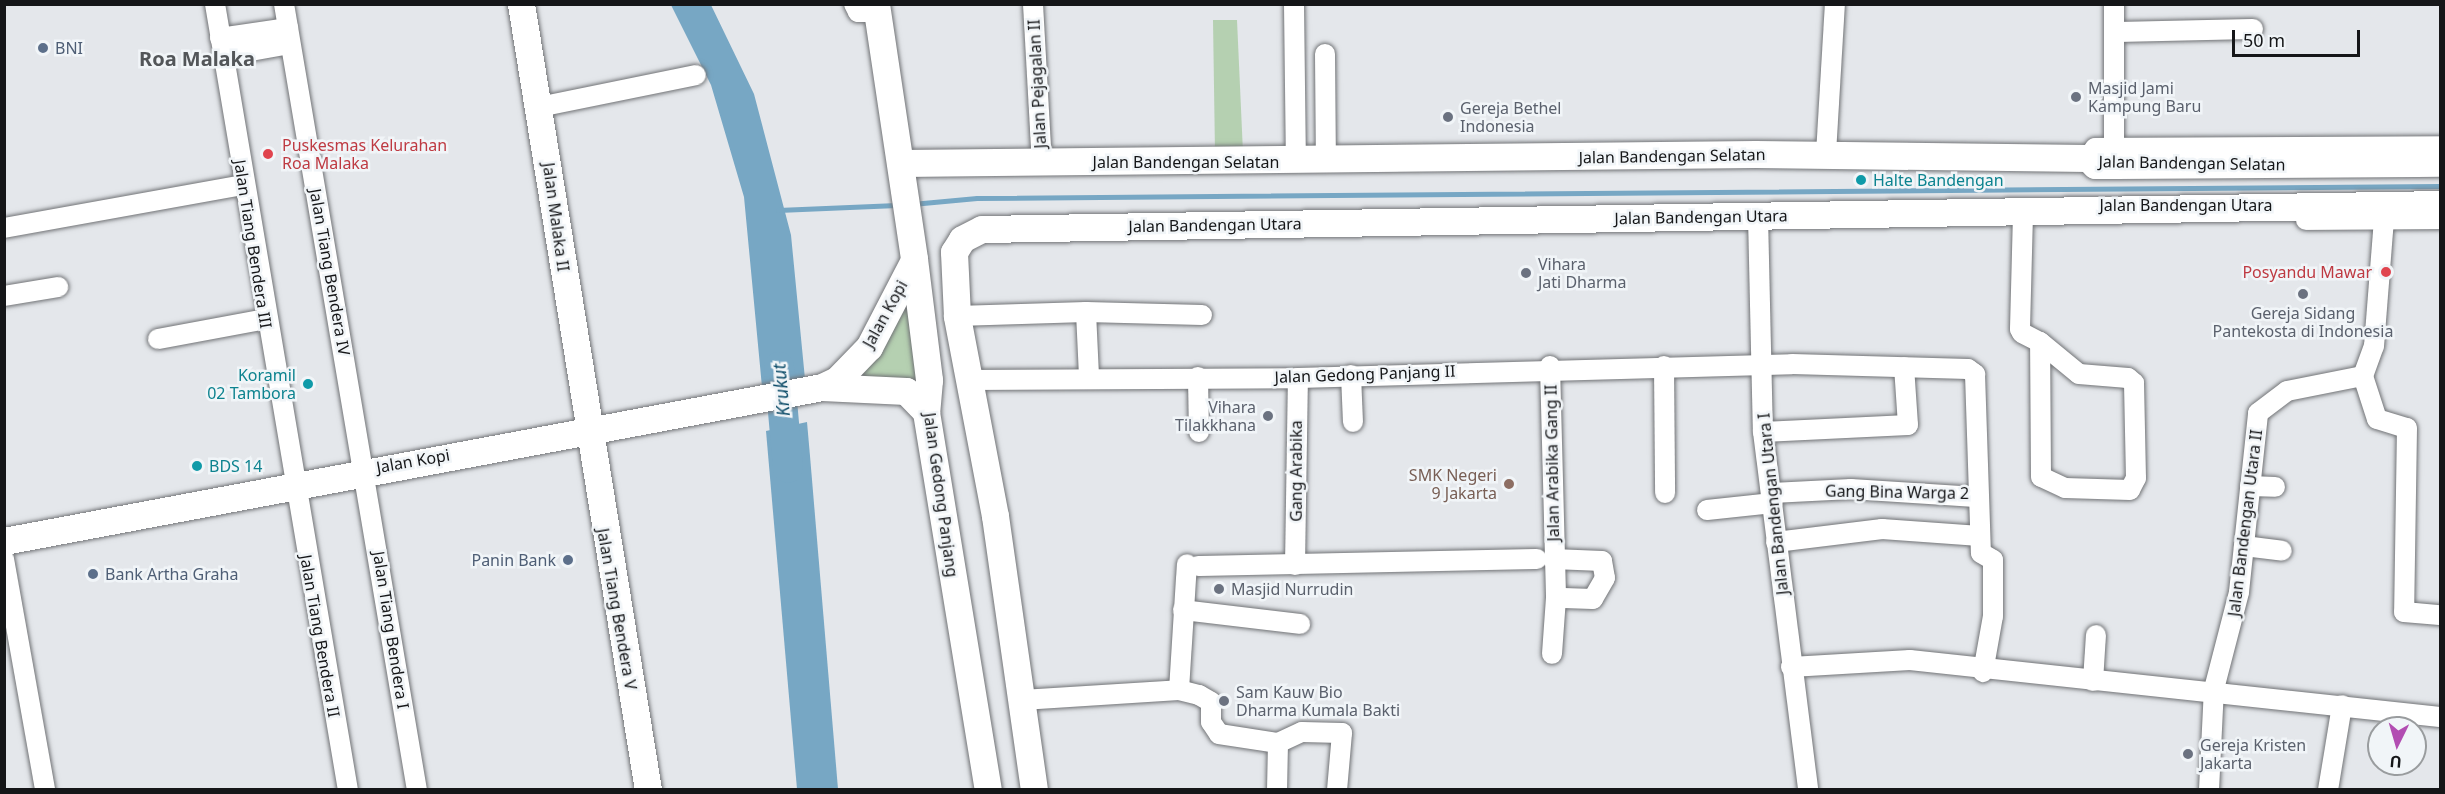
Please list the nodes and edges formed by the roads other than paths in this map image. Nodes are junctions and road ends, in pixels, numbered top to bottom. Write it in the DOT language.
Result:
graph roads {
  1 [pos="215,4"];
  2 [pos="284,4"];
  3 [pos="521,4"];
  4 [pos="1033,4"];
  5 [pos="1294,4"];
  6 [pos="1835,4"];
  7 [pos="2114,4"];
  8 [pos="869,7"];
  9 [pos="2253,29"];
  10 [pos="2116,32"];
  11 [pos="289,36"];
  12 [pos="221,47"];
  13 [pos="1325,54"];
  14 [pos="696,75"];
  15 [pos="539,107"];
  16 [pos="2440,146"];
  17 [pos="1826,154"];
  18 [pos="2115,156"];
  19 [pos="1296,161"];
  20 [pos="1326,161"];
  21 [pos="901,163"];
  22 [pos="1042,163"];
  23 [pos="2440,163"];
  24 [pos="243,185"];
  25 [pos="2440,204"];
  26 [pos="2026,214"];
  27 [pos="1758,216"];
  28 [pos="2384,219"];
  29 [pos="2440,219"];
  30 [pos="4,228"];
  31 [pos="915,259"];
  32 [pos="58,287"];
  33 [pos="4,296"];
  34 [pos="1086,312"];
  35 [pos="1202,315"];
  36 [pos="957,316"];
  37 [pos="266,319"];
  38 [pos="158,339"];
  39 [pos="2040,342"];
  40 [pos="1760,365"];
  41 [pos="1550,366"];
  42 [pos="1664,366"];
  43 [pos="1904,367"];
  44 [pos="1352,375"];
  45 [pos="2363,375"];
  46 [pos="1089,376"];
  47 [pos="1198,377"];
  48 [pos="1298,378"];
  49 [pos="969,380"];
  50 [pos="817,388"];
  51 [pos="926,412"];
  52 [pos="1353,422"];
  53 [pos="587,429"];
  54 [pos="1199,432"];
  55 [pos="1762,432"];
  56 [pos="365,470"];
  57 [pos="292,483"];
  58 [pos="2250,486"];
  59 [pos="2275,487"];
  60 [pos="1665,493"];
  61 [pos="1976,497"];
  62 [pos="1772,498"];
  63 [pos="1707,510"];
  64 [pos="1980,536"];
  65 [pos="4,541"];
  66 [pos="1776,542"];
  67 [pos="2244,546"];
  68 [pos="2282,551"];
  69 [pos="4,559"];
  70 [pos="1545,559"];
  71 [pos="1295,565"];
  72 [pos="1556,598"];
  73 [pos="1183,610"];
  74 [pos="2440,615"];
  75 [pos="1300,624"];
  76 [pos="2096,635"];
  77 [pos="1552,654"];
  78 [pos="1791,667"];
  79 [pos="1983,672"];
  80 [pos="2092,681"];
  81 [pos="2214,689"];
  82 [pos="1179,690"];
  83 [pos="1022,700"];
  84 [pos="2342,705"];
  85 [pos="2440,717"];
  86 [pos="1278,743"];
  87 [pos="45,789"];
  88 [pos="348,789"];
  89 [pos="417,789"];
  90 [pos="648,789"];
  91 [pos="988,789"];
  92 [pos="1035,789"];
  93 [pos="1277,789"];
  94 [pos="1337,789"];
  95 [pos="1808,789"];
  96 [pos="2210,789"];
  97 [pos="2328,789"];
  1 -- 12 [label="street, Jalan Tiang Bendera III"];
  2 -- 11 [label="street, Jalan Tiang Bendera IV"];
  3 -- 15 [label="main road, Jalan Malaka II"];
  4 -- 22 [label="street, Jalan Pejagalan II"];
  5 -- 19 [label="street"];
  6 -- 17 [label="street"];
  7 -- 10 [label="street"];
  8 -- 21 [label="main road, Jalan Gedong Panjang"];
  9 -- 10 [label="street"];
  10 -- 18 [label="street"];
  11 -- 12 [label="street"];
  11 -- 56 [label="street, Jalan Tiang Bendera IV"];
  12 -- 24 [label="street, Jalan Tiang Bendera III"];
  13 -- 20 [label="street"];
  14 -- 15 [label="street"];
  15 -- 53 [label="main road, Jalan Malaka II"];
  16 -- 18 [label="street"];
  17 -- 18 [label="main road, Jalan Bandengan Selatan"];
  17 -- 20 [label="main road, Jalan Bandengan Selatan"];
  18 -- 23 [label="main road, Jalan Bandengan Selatan"];
  19 -- 20 [label="main road, Jalan Bandengan Selatan"];
  19 -- 22 [label="main road, Jalan Bandengan Selatan"];
  21 -- 22 [label="main road, Jalan Bandengan Selatan"];
  21 -- 31 [label="main road, Jalan Gedong Panjang"];
  24 -- 30 [label="street"];
  24 -- 37 [label="street, Jalan Tiang Bendera III"];
  25 -- 26 [label="main road, Jalan Bandengan Utara"];
  26 -- 27 [label="main road, Jalan Bandengan Utara"];
  26 -- 28 [label="street"];
  26 -- 39 [label="street"];
  27 -- 36 [label="main road, Jalan Bandengan Utara"];
  27 -- 40 [label="street, Jalan Bandengan Utara I"];
  28 -- 29 [label="street"];
  28 -- 45 [label="street"];
  31 -- 50 [label="main road, Jalan Kopi"];
  31 -- 51 [label="main road, Jalan Gedong Panjang"];
  32 -- 33 [label="street"];
  34 -- 35 [label="street"];
  34 -- 36 [label="street"];
  34 -- 46 [label="street"];
  36 -- 49 [label="main road"];
  37 -- 38 [label="street"];
  37 -- 57 [label="street, Jalan Tiang Bendera III"];
  39 -- 39 [label="street"];
  40 -- 42 [label="street, Jalan Gedong Panjang II"];
  40 -- 43 [label="street, Jalan Gedong Panjang II"];
  40 -- 55 [label="street, Jalan Bandengan Utara I"];
  41 -- 42 [label="street, Jalan Gedong Panjang II"];
  41 -- 44 [label="street, Jalan Gedong Panjang II"];
  41 -- 70 [label="street, Jalan Arabika Gang II"];
  42 -- 60 [label="street"];
  43 -- 55 [label="street"];
  43 -- 61 [label="street, Gang Bina Warga 2"];
  44 -- 48 [label="street, Jalan Gedong Panjang II"];
  44 -- 52 [label="street"];
  45 -- 58 [label="street, Jalan Bandengan Utara II"];
  45 -- 74 [label="street"];
  46 -- 47 [label="street, Jalan Gedong Panjang II"];
  46 -- 49 [label="street, Jalan Gedong Panjang II"];
  47 -- 48 [label="street, Jalan Gedong Panjang II"];
  47 -- 54 [label="street"];
  48 -- 71 [label="street, Gang Arabika"];
  49 -- 83 [label="main road"];
  50 -- 51 [label="main road, Jalan Kopi"];
  50 -- 53 [label="main road, Jalan Kopi"];
  51 -- 91 [label="main road, Jalan Gedong Panjang"];
  53 -- 56 [label="main road, Jalan Kopi"];
  53 -- 90 [label="main road, Jalan Tiang Bendera V"];
  55 -- 62 [label="street, Jalan Bandengan Utara I"];
  56 -- 57 [label="main road, Jalan Kopi"];
  56 -- 89 [label="street, Jalan Tiang Bendera I"];
  57 -- 65 [label="main road, Jalan Kopi"];
  57 -- 88 [label="street, Jalan Tiang Bendera II"];
  58 -- 59 [label="street"];
  58 -- 67 [label="street, Jalan Bandengan Utara II"];
  61 -- 62 [label="street, Gang Bina Warga 2"];
  61 -- 64 [label="street"];
  62 -- 63 [label="street, Gang Bina Warga 2"];
  62 -- 66 [label="street, Jalan Bandengan Utara I"];
  64 -- 66 [label="street"];
  64 -- 79 [label="street"];
  66 -- 78 [label="street, Jalan Bandengan Utara I"];
  67 -- 68 [label="street"];
  67 -- 81 [label="street, Jalan Bandengan Utara II"];
  69 -- 87 [label="street"];
  70 -- 71 [label="street"];
  70 -- 72 [label="street, Jalan Arabika Gang II"];
  70 -- 72 [label="street, Jalan Arabika Gang II"];
  71 -- 73 [label="street"];
  72 -- 77 [label="street, Jalan Arabika Gang II"];
  73 -- 75 [label="street"];
  73 -- 82 [label="street"];
  76 -- 80 [label="street"];
  78 -- 79 [label="street"];
  78 -- 95 [label="street, Jalan Bandengan Utara I"];
  79 -- 80 [label="street"];
  80 -- 81 [label="street"];
  81 -- 84 [label="street"];
  81 -- 96 [label="street, Jalan Bandengan Utara II"];
  82 -- 83 [label="street"];
  82 -- 86 [label="street"];
  83 -- 92 [label="main road"];
  84 -- 85 [label="street"];
  84 -- 97 [label="street"];
  86 -- 93 [label="street"];
  86 -- 94 [label="street"];
}
